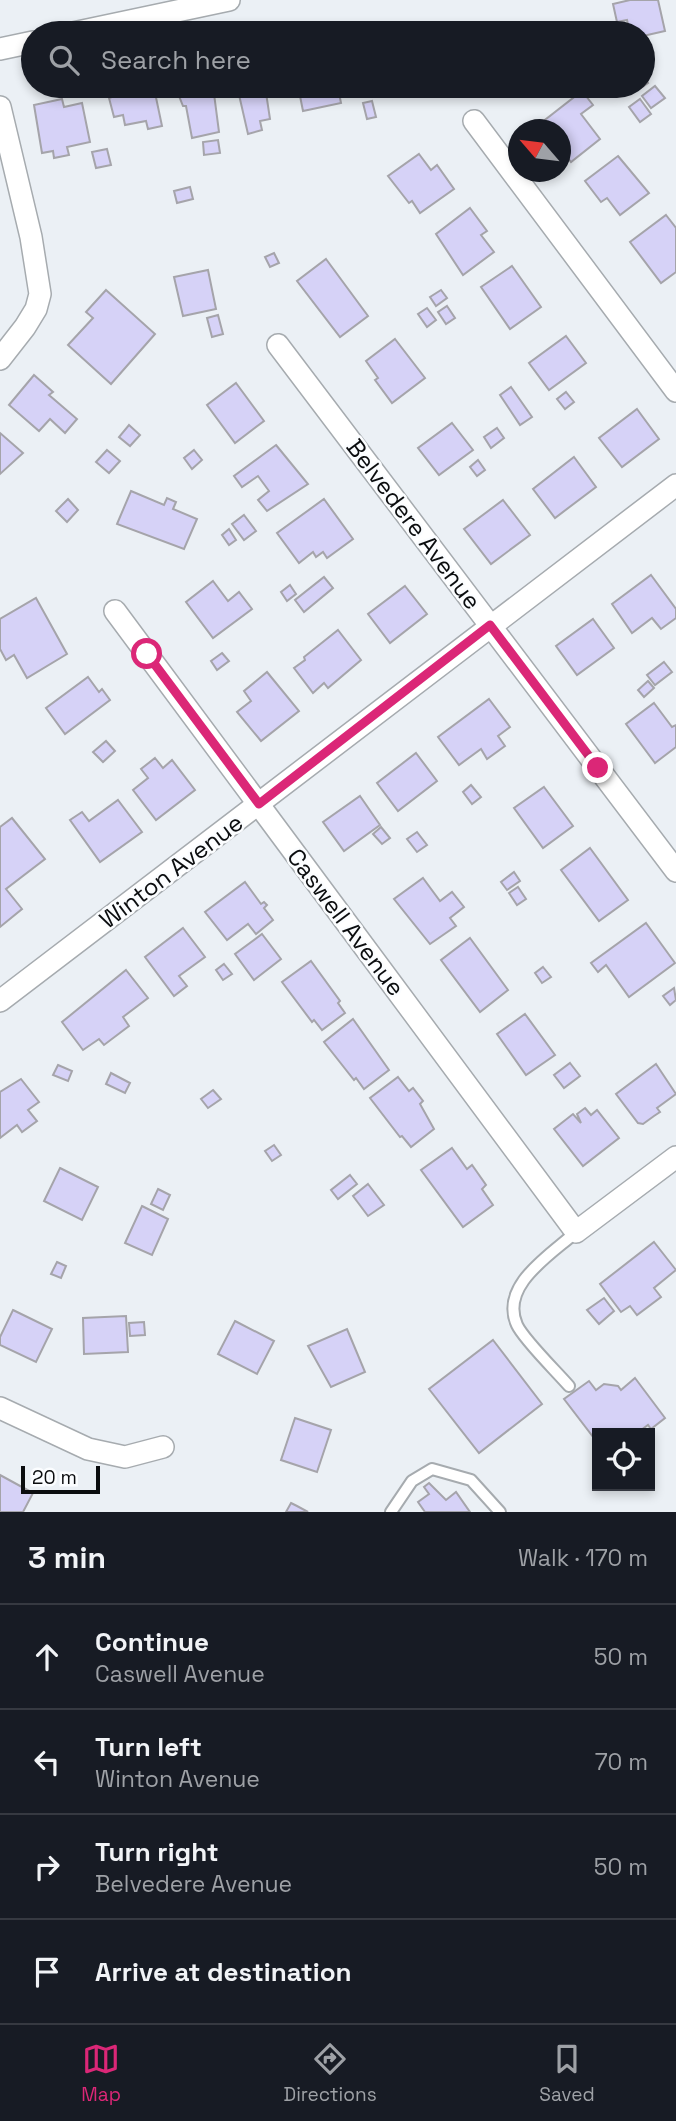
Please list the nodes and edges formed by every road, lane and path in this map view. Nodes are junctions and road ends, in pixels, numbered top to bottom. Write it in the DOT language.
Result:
graph roads {
  1 [pos="229,0"];
  2 [pos="130,21"];
  3 [pos="21,45"];
  4 [pos="0,49"];
  5 [pos="0,107"];
  6 [pos="474,121"];
  7 [pos="278,345"];
  8 [pos="0,359"];
  9 [pos="676,391"];
  10 [pos="676,485"];
  11 [pos="115,611"];
  12 [pos="490,625"];
  13 [pos="259,804"];
  14 [pos="676,871"];
  15 [pos="0,1001"];
  16 [pos="676,1157"];
  17 [pos="576,1233"];
  18 [pos="569,1386"];
  19 [pos="0,1408"];
  20 [pos="163,1447"];
  21 [pos="391,1512"];
  22 [pos="500,1512"];
  1 -- 2 [label="street"];
  3 -- 4 [label="street"];
  5 -- 8 [label="street"];
  6 -- 9 [label="street"];
  7 -- 12 [label="street, Belvedere Avenue"];
  10 -- 12 [label="street, Winton Avenue"];
  11 -- 13 [label="street, Caswell Avenue"];
  12 -- 13 [label="street, Winton Avenue"];
  12 -- 14 [label="street, Belvedere Avenue"];
  13 -- 15 [label="street, Winton Avenue"];
  13 -- 17 [label="street, Caswell Avenue"];
  16 -- 17 [label="street"];
  17 -- 18 [label="lane"];
  19 -- 20 [label="street"];
  21 -- 22 [label="lane"];
}
